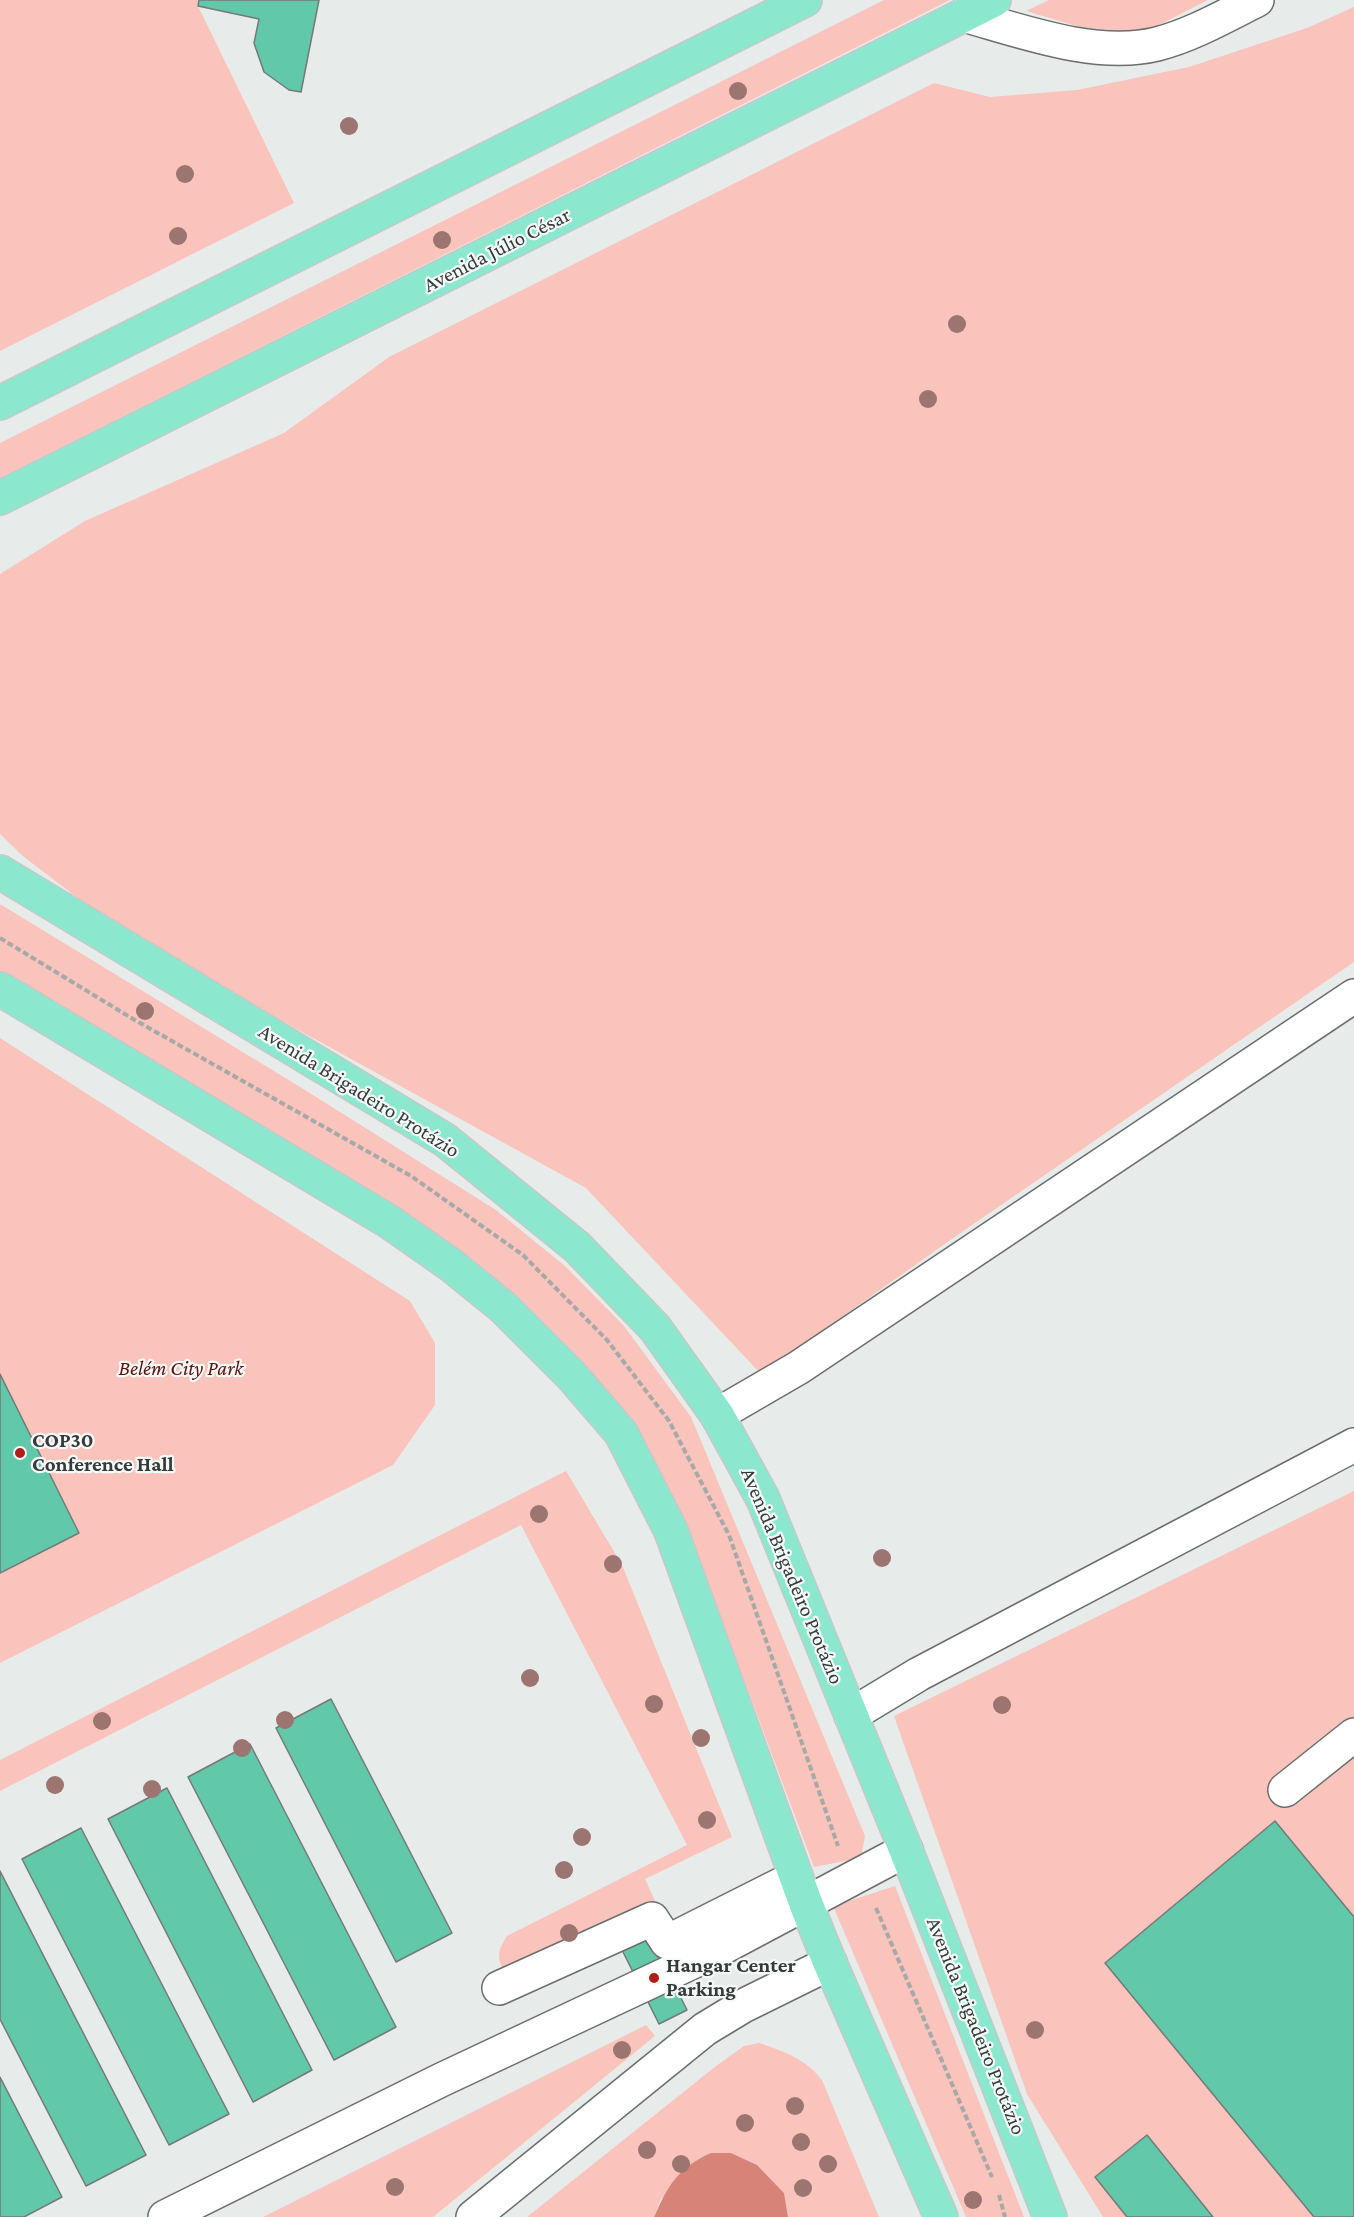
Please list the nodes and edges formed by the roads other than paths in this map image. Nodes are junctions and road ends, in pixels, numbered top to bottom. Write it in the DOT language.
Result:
graph roads {
  1 [pos="805,0"];
  2 [pos="994,0"];
  3 [pos="1257,0"];
  4 [pos="964,15"];
  5 [pos="0,403"];
  6 [pos="49,474"];
  7 [pos="0,498"];
  8 [pos="0,522"];
  9 [pos="0,872"];
  10 [pos="0,989"];
  11 [pos="1354,996"];
  12 [pos="717,1415"];
  13 [pos="1354,1445"];
  14 [pos="851,1715"];
  15 [pos="1354,1735"];
  16 [pos="1285,1790"];
  17 [pos="906,1850"];
  18 [pos="801,1891"];
  19 [pos="684,1950"];
  20 [pos="830,1963"];
  21 [pos="499,1988"];
  22 [pos="165,2217"];
  23 [pos="474,2217"];
  24 [pos="941,2217"];
  25 [pos="1050,2217"];
  1 -- 5 [label="main road"];
  2 -- 4 [label="main road, Avenida Júlio César"];
  3 -- 4 [label="street"];
  4 -- 6 [label="main road, Avenida Júlio César"];
  6 -- 7 [label="main road, Avenida Júlio César"];
  6 -- 8 [label="main road"];
  9 -- 12 [label="main road, Avenida Brigadeiro Protázio"];
  10 -- 18 [label="main road"];
  11 -- 12 [label="street"];
  12 -- 14 [label="main road, Avenida Brigadeiro Protázio"];
  13 -- 14 [label="street"];
  14 -- 17 [label="main road, Avenida Brigadeiro Protázio"];
  15 -- 16 [label="street"];
  17 -- 18 [label="street"];
  17 -- 25 [label="main road, Avenida Brigadeiro Protázio"];
  18 -- 19 [label="street"];
  18 -- 20 [label="main road"];
  19 -- 21 [label="street"];
  19 -- 22 [label="street"];
  20 -- 23 [label="street"];
  20 -- 24 [label="main road"];
}
